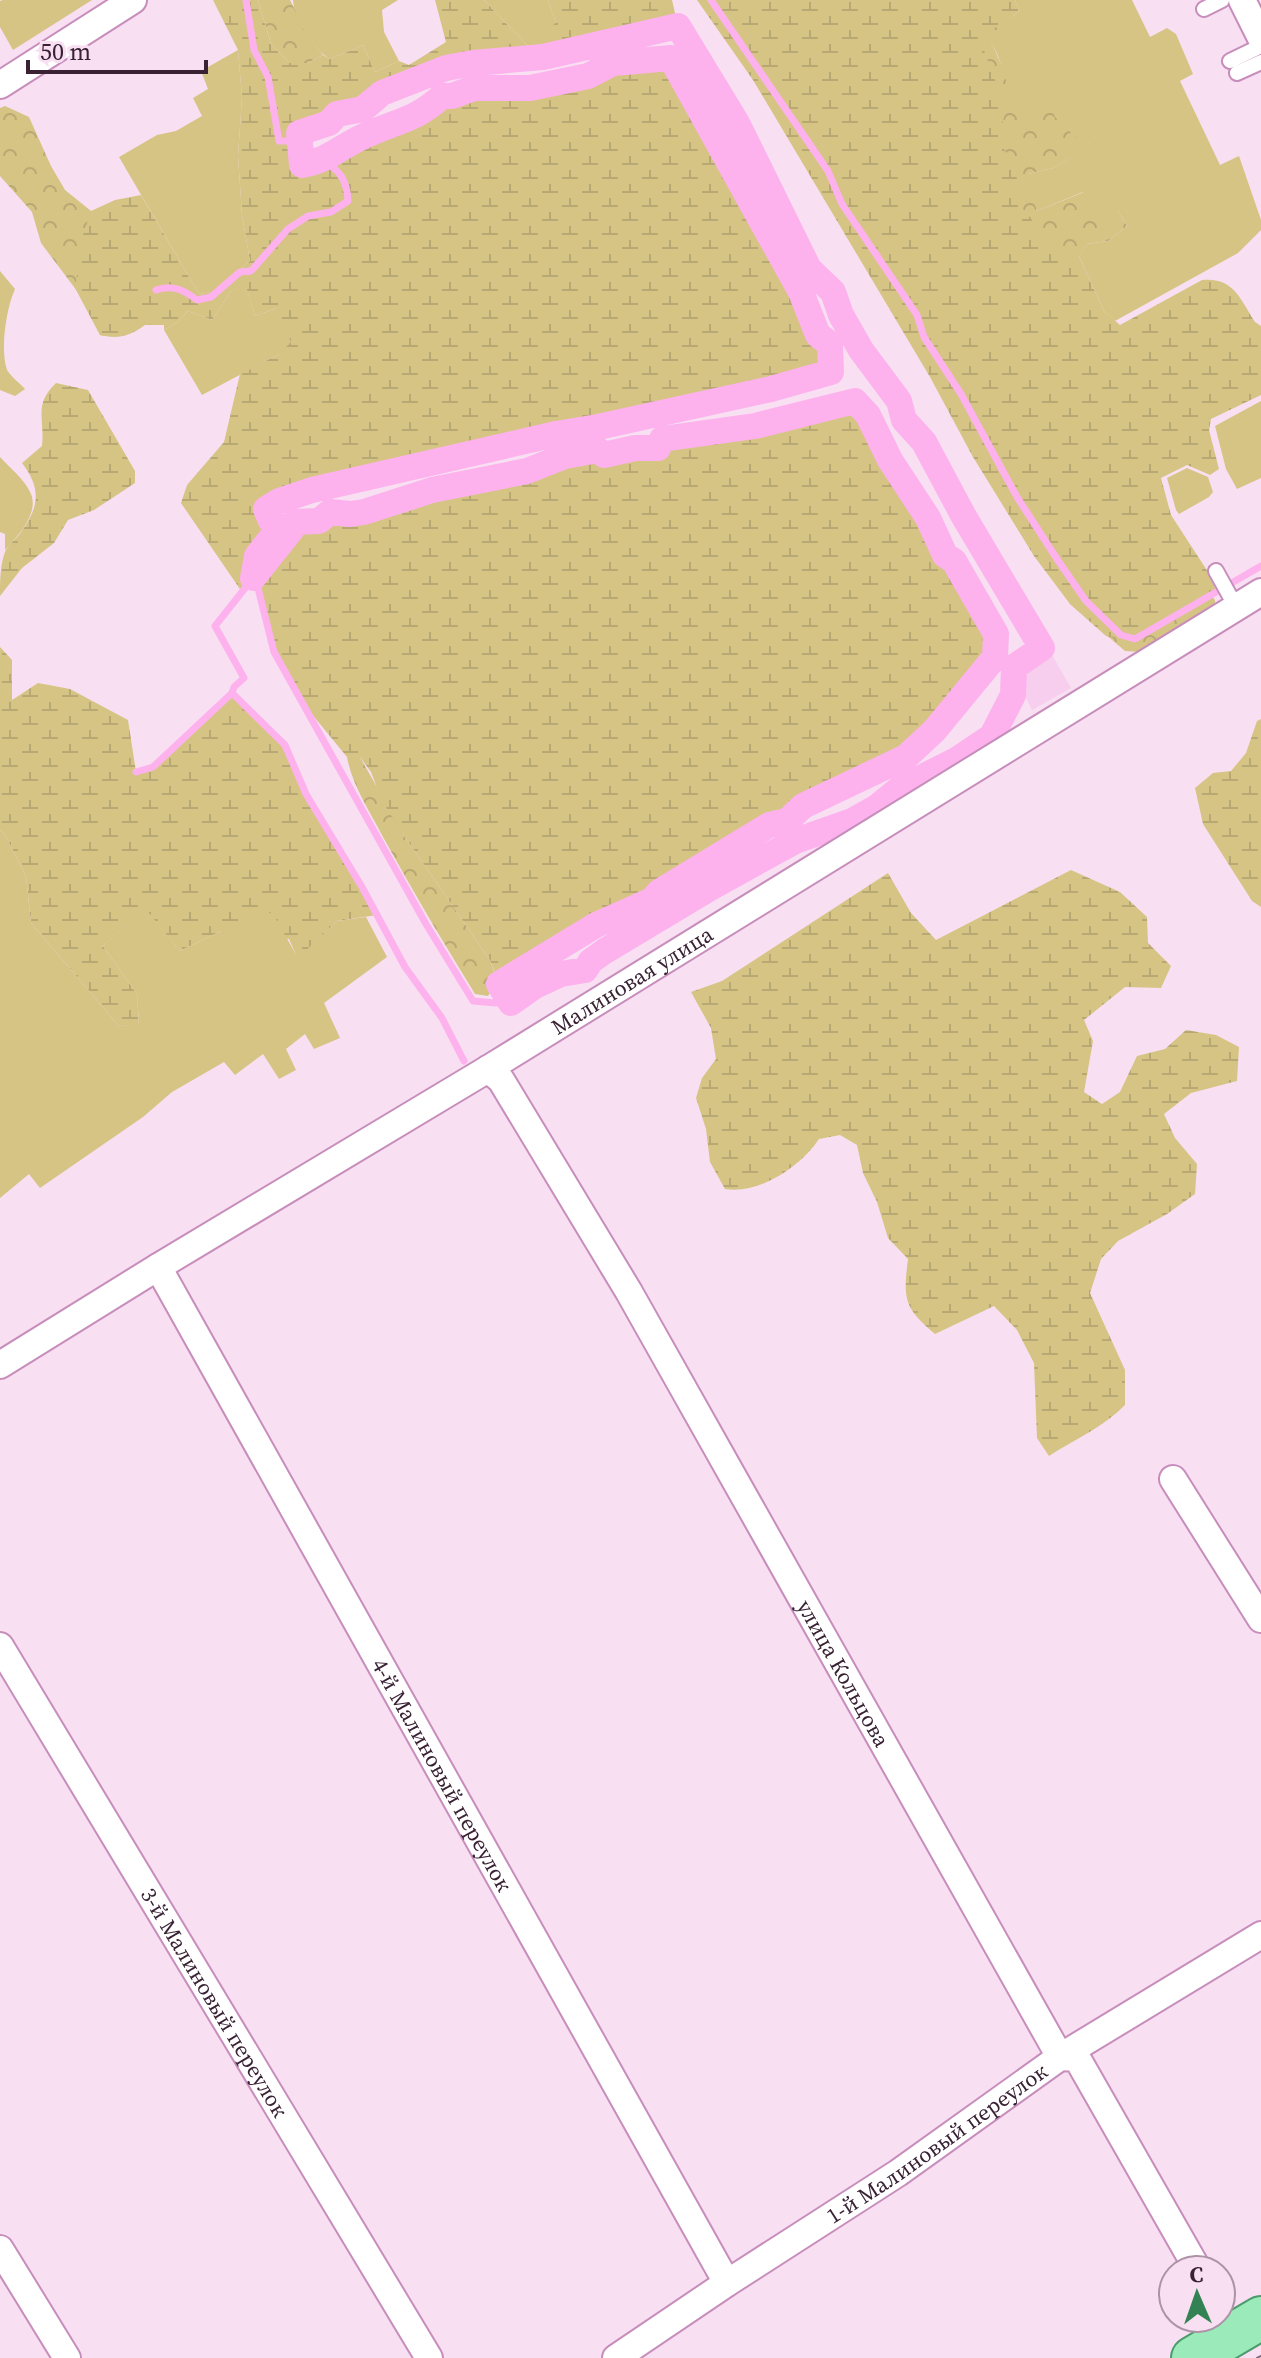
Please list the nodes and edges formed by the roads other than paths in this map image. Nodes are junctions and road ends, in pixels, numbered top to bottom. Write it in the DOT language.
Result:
graph roads {
  1 [pos="133,0"];
  2 [pos="1222,0"];
  3 [pos="1242,0"];
  4 [pos="1204,9"];
  5 [pos="1260,36"];
  6 [pos="1261,62"];
  7 [pos="0,85"];
  8 [pos="1216,571"];
  9 [pos="1261,592"];
  10 [pos="1236,607"];
  11 [pos="488,1069"];
  12 [pos="158,1267"];
  13 [pos="0,1365"];
  14 [pos="1173,1479"];
  15 [pos="1261,1619"];
  16 [pos="0,1646"];
  17 [pos="1261,1935"];
  18 [pos="1060,2057"];
  19 [pos="0,2249"];
  20 [pos="1189,2254"];
  21 [pos="727,2283"];
  22 [pos="1239,2321"];
  23 [pos="67,2358"];
  24 [pos="429,2358"];
  25 [pos="616,2358"];
  26 [pos="1193,2358"];
  1 -- 7 [label="street"];
  2 -- 4 [label="lane"];
  3 -- 5 [label="street"];
  5 -- 6 [label="lane"];
  8 -- 10 [label="lane"];
  9 -- 10 [label="street, Малиновая улица"];
  10 -- 11 [label="street, Малиновая улица"];
  11 -- 12 [label="street, Малиновая улица"];
  11 -- 18 [label="street, улица Кольцова"];
  12 -- 13 [label="street, Малиновая улица"];
  12 -- 21 [label="street, 4-й Малиновый переулок"];
  14 -- 15 [label="street"];
  16 -- 24 [label="street, 3-й Малиновый переулок"];
  17 -- 18 [label="street, 1-й Малиновый переулок"];
  18 -- 20 [label="street, улица Кольцова"];
  18 -- 21 [label="street, 1-й Малиновый переулок"];
  19 -- 23 [label="street"];
  21 -- 25 [label="street, 1-й Малиновый переулок"];
  22 -- 26 [label="main road"];
}
